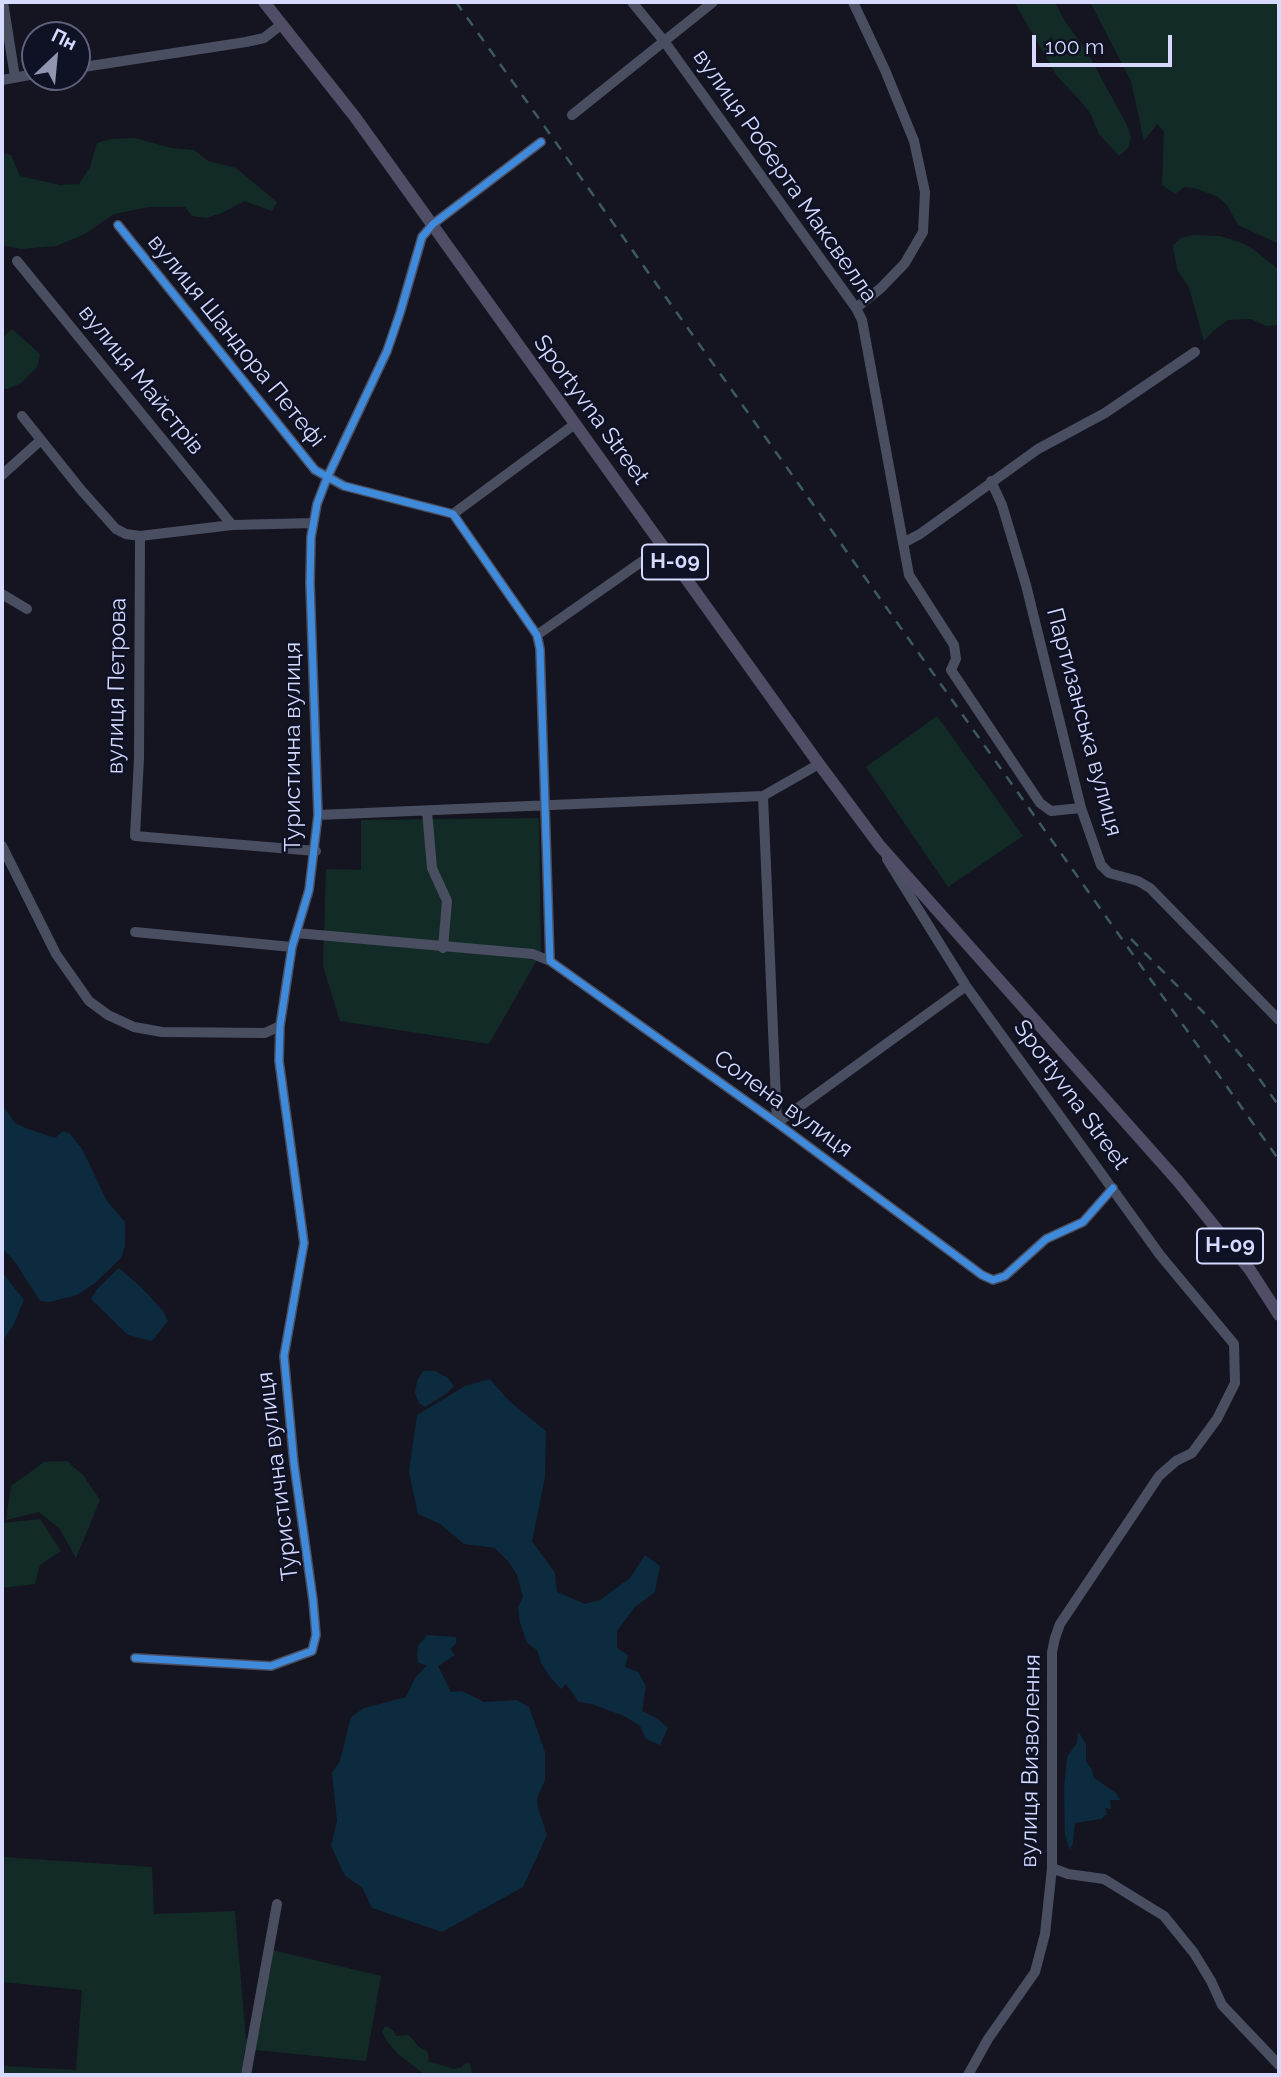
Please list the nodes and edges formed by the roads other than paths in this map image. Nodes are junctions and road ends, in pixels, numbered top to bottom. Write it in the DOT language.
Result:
graph roads {
  1 [pos="3,2"];
  2 [pos="264,2"];
  3 [pos="632,2"];
  4 [pos="713,2"];
  5 [pos="853,2"];
  6 [pos="282,24"];
  7 [pos="664,41"];
  8 [pos="91,66"];
  9 [pos="21,76"];
  10 [pos="15,77"];
  11 [pos="2,80"];
  12 [pos="572,115"];
  13 [pos="541,142"];
  14 [pos="433,224"];
  15 [pos="118,225"];
  16 [pos="17,261"];
  17 [pos="856,308"];
  18 [pos="1195,352"];
  19 [pos="22,415"];
  20 [pos="575,424"];
  21 [pos="41,440"];
  22 [pos="2,475"];
  23 [pos="327,478"];
  24 [pos="991,481"];
  25 [pos="453,514"];
  26 [pos="313,523"];
  27 [pos="232,525"];
  28 [pos="140,536"];
  29 [pos="903,543"];
  30 [pos="664,546"];
  31 [pos="2,594"];
  32 [pos="27,609"];
  33 [pos="537,635"];
  34 [pos="819,765"];
  35 [pos="763,796"];
  36 [pos="545,807"];
  37 [pos="1081,808"];
  38 [pos="427,811"];
  39 [pos="318,815"];
  40 [pos="2,846"];
  41 [pos="880,846"];
  42 [pos="316,851"];
  43 [pos="135,932"];
  44 [pos="296,933"];
  45 [pos="292,947"];
  46 [pos="443,948"];
  47 [pos="550,961"];
  48 [pos="966,986"];
  49 [pos="1279,1020"];
  50 [pos="280,1026"];
  51 [pos="777,1123"];
  52 [pos="1113,1188"];
  53 [pos="1279,1315"];
  54 [pos="1234,1360"];
  55 [pos="135,1658"];
  56 [pos="1052,1868"];
  57 [pos="277,1904"];
  58 [pos="1279,2064"];
  59 [pos="246,2075"];
  60 [pos="968,2075"];
  1 -- 10 [label="street"];
  2 -- 6 [label="main road, Sportyvna Street / Н-09"];
  3 -- 7 [label="street, вулиця Роберта Максвелла"];
  4 -- 7 [label="street"];
  5 -- 17 [label="street"];
  6 -- 8 [label="street"];
  6 -- 14 [label="main road, Sportyvna Street / Н-09"];
  7 -- 12 [label="street"];
  7 -- 17 [label="street, вулиця Роберта Максвелла"];
  9 -- 10 [label="street"];
  10 -- 11 [label="street"];
  13 -- 14 [label="street"];
  14 -- 20 [label="main road, Sportyvna Street / Н-09"];
  14 -- 23 [label="street, Туристична вулиця"];
  15 -- 23 [label="street, вулиця Шандора Петефі"];
  16 -- 27 [label="street, вулиця Майстрів"];
  17 -- 29 [label="street, вулиця Роберта Максвелла"];
  18 -- 24 [label="street"];
  19 -- 21 [label="street"];
  20 -- 25 [label="street"];
  20 -- 30 [label="main road, Sportyvna Street / Н-09"];
  21 -- 22 [label="street"];
  21 -- 28 [label="street"];
  23 -- 25 [label="street"];
  23 -- 26 [label="street, Туристична вулиця"];
  24 -- 29 [label="street"];
  24 -- 37 [label="street, Партизанська вулиця"];
  25 -- 33 [label="street"];
  26 -- 27 [label="street"];
  26 -- 39 [label="street, Туристична вулиця"];
  27 -- 28 [label="street"];
  28 -- 42 [label="street, вулиця Петрова"];
  29 -- 37 [label="street, вулиця Роберта Максвелла"];
  30 -- 33 [label="street"];
  30 -- 34 [label="main road, Sportyvna Street / Н-09"];
  31 -- 32 [label="street"];
  33 -- 36 [label="street"];
  34 -- 35 [label="street"];
  34 -- 41 [label="main road, Sportyvna Street / Н-09"];
  35 -- 36 [label="street"];
  35 -- 51 [label="street"];
  36 -- 38 [label="street"];
  36 -- 47 [label="street"];
  37 -- 49 [label="street, Партизанська вулиця"];
  38 -- 39 [label="street"];
  38 -- 46 [label="street"];
  39 -- 42 [label="street, Туристична вулиця"];
  40 -- 50 [label="street"];
  41 -- 48 [label="street, Sportyvna Street"];
  41 -- 53 [label="main road, Sportyvna Street / Н-09"];
  42 -- 44 [label="street, Туристична вулиця"];
  43 -- 45 [label="street"];
  44 -- 45 [label="street, Туристична вулиця"];
  44 -- 46 [label="street"];
  45 -- 50 [label="street, Туристична вулиця"];
  46 -- 47 [label="street"];
  47 -- 51 [label="street, Солена вулиця"];
  48 -- 51 [label="street"];
  48 -- 52 [label="street, Sportyvna Street"];
  50 -- 55 [label="street, Туристична вулиця"];
  51 -- 52 [label="street, Солена вулиця"];
  52 -- 54 [label="street, Sportyvna Street"];
  54 -- 56 [label="street, вулиця Визволення"];
  56 -- 58 [label="street"];
  56 -- 60 [label="street, вулиця Визволення"];
  57 -- 59 [label="street"];
}
